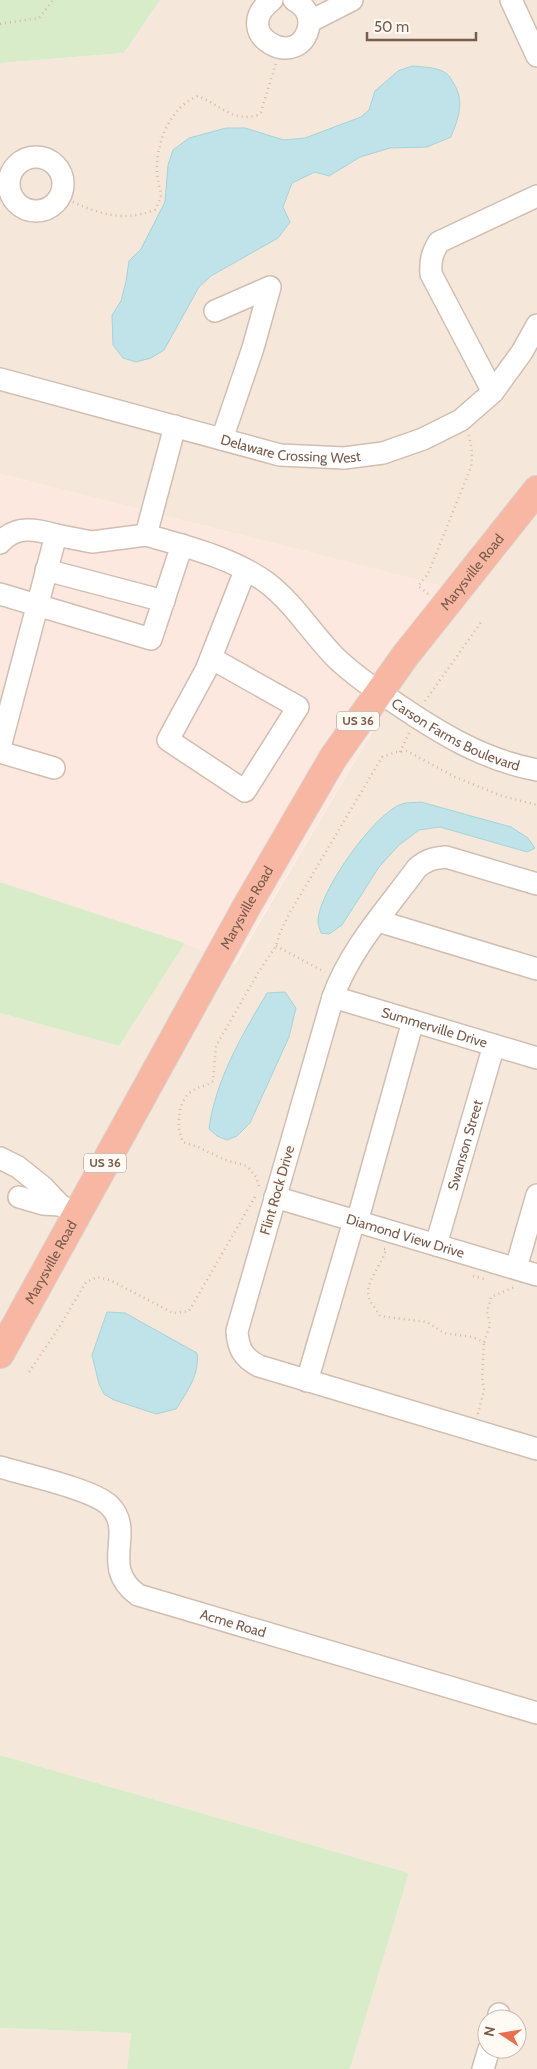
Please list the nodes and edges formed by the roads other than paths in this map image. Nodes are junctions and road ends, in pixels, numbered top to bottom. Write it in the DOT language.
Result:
graph roads {
  1 [pos="272,0"];
  2 [pos="294,0"];
  3 [pos="352,0"];
  4 [pos="511,0"];
  5 [pos="309,22"];
  6 [pos="537,56"];
  7 [pos="5,196"];
  8 [pos="537,196"];
  9 [pos="215,311"];
  10 [pos="537,325"];
  11 [pos="0,379"];
  12 [pos="493,392"];
  13 [pos="175,426"];
  14 [pos="222,439"];
  15 [pos="537,490"];
  16 [pos="146,535"];
  17 [pos="56,536"];
  18 [pos="0,543"];
  19 [pos="182,545"];
  20 [pos="46,570"];
  21 [pos="245,571"];
  22 [pos="0,594"];
  23 [pos="164,601"];
  24 [pos="36,605"];
  25 [pos="209,664"];
  26 [pos="378,692"];
  27 [pos="0,747"];
  28 [pos="0,752"];
  29 [pos="54,768"];
  30 [pos="537,770"];
  31 [pos="537,884"];
  32 [pos="378,922"];
  33 [pos="537,969"];
  34 [pos="336,989"];
  35 [pos="413,1021"];
  36 [pos="494,1045"];
  37 [pos="537,1058"];
  38 [pos="0,1158"];
  39 [pos="537,1195"];
  40 [pos="19,1197"];
  41 [pos="275,1198"];
  42 [pos="68,1209"];
  43 [pos="353,1227"];
  44 [pos="436,1245"];
  45 [pos="537,1275"];
  46 [pos="517,1277"];
  47 [pos="0,1354"];
  48 [pos="307,1381"];
  49 [pos="537,1449"];
  50 [pos="0,1467"];
  51 [pos="537,1713"];
  1 -- 5 [label="street"];
  2 -- 5 [label="street"];
  3 -- 5 [label="street"];
  4 -- 6 [label="street"];
  7 -- 7 [label="street"];
  8 -- 12 [label="street"];
  9 -- 14 [label="street"];
  10 -- 12 [label="street, Delaware Crossing West"];
  11 -- 13 [label="street, Delaware Crossing West"];
  12 -- 14 [label="street, Delaware Crossing West"];
  13 -- 14 [label="street, Delaware Crossing West"];
  13 -- 16 [label="street"];
  15 -- 26 [label="highway, Marysville Road / US 36"];
  16 -- 17 [label="street"];
  16 -- 19 [label="street, Carson Farms Boulevard"];
  17 -- 18 [label="street"];
  17 -- 20 [label="street"];
  19 -- 21 [label="street, Carson Farms Boulevard"];
  19 -- 23 [label="street"];
  20 -- 23 [label="street"];
  20 -- 24 [label="street"];
  21 -- 25 [label="street"];
  21 -- 26 [label="street, Carson Farms Boulevard"];
  22 -- 24 [label="street"];
  23 -- 24 [label="street"];
  24 -- 27 [label="street"];
  25 -- 25 [label="street"];
  26 -- 30 [label="street, Carson Farms Boulevard"];
  26 -- 42 [label="highway, Marysville Road / US 36"];
  28 -- 29 [label="street"];
  31 -- 32 [label="street, Flint Rock Drive"];
  32 -- 33 [label="street"];
  32 -- 34 [label="street, Flint Rock Drive"];
  34 -- 35 [label="street, Summerville Drive"];
  34 -- 41 [label="street, Flint Rock Drive"];
  35 -- 36 [label="street, Summerville Drive"];
  35 -- 43 [label="street"];
  36 -- 37 [label="street, Summerville Drive"];
  36 -- 44 [label="street, Swanson Street"];
  38 -- 42 [label="street"];
  39 -- 46 [label="street"];
  40 -- 42 [label="street"];
  41 -- 43 [label="street, Diamond View Drive"];
  41 -- 48 [label="street, Flint Rock Drive"];
  42 -- 47 [label="highway, Marysville Road / US 36"];
  43 -- 44 [label="street, Diamond View Drive"];
  43 -- 48 [label="street"];
  44 -- 46 [label="street, Diamond View Drive"];
  45 -- 46 [label="street, Diamond View Drive"];
  48 -- 49 [label="street, Flint Rock Drive"];
  50 -- 51 [label="street, Acme Road"];
}
